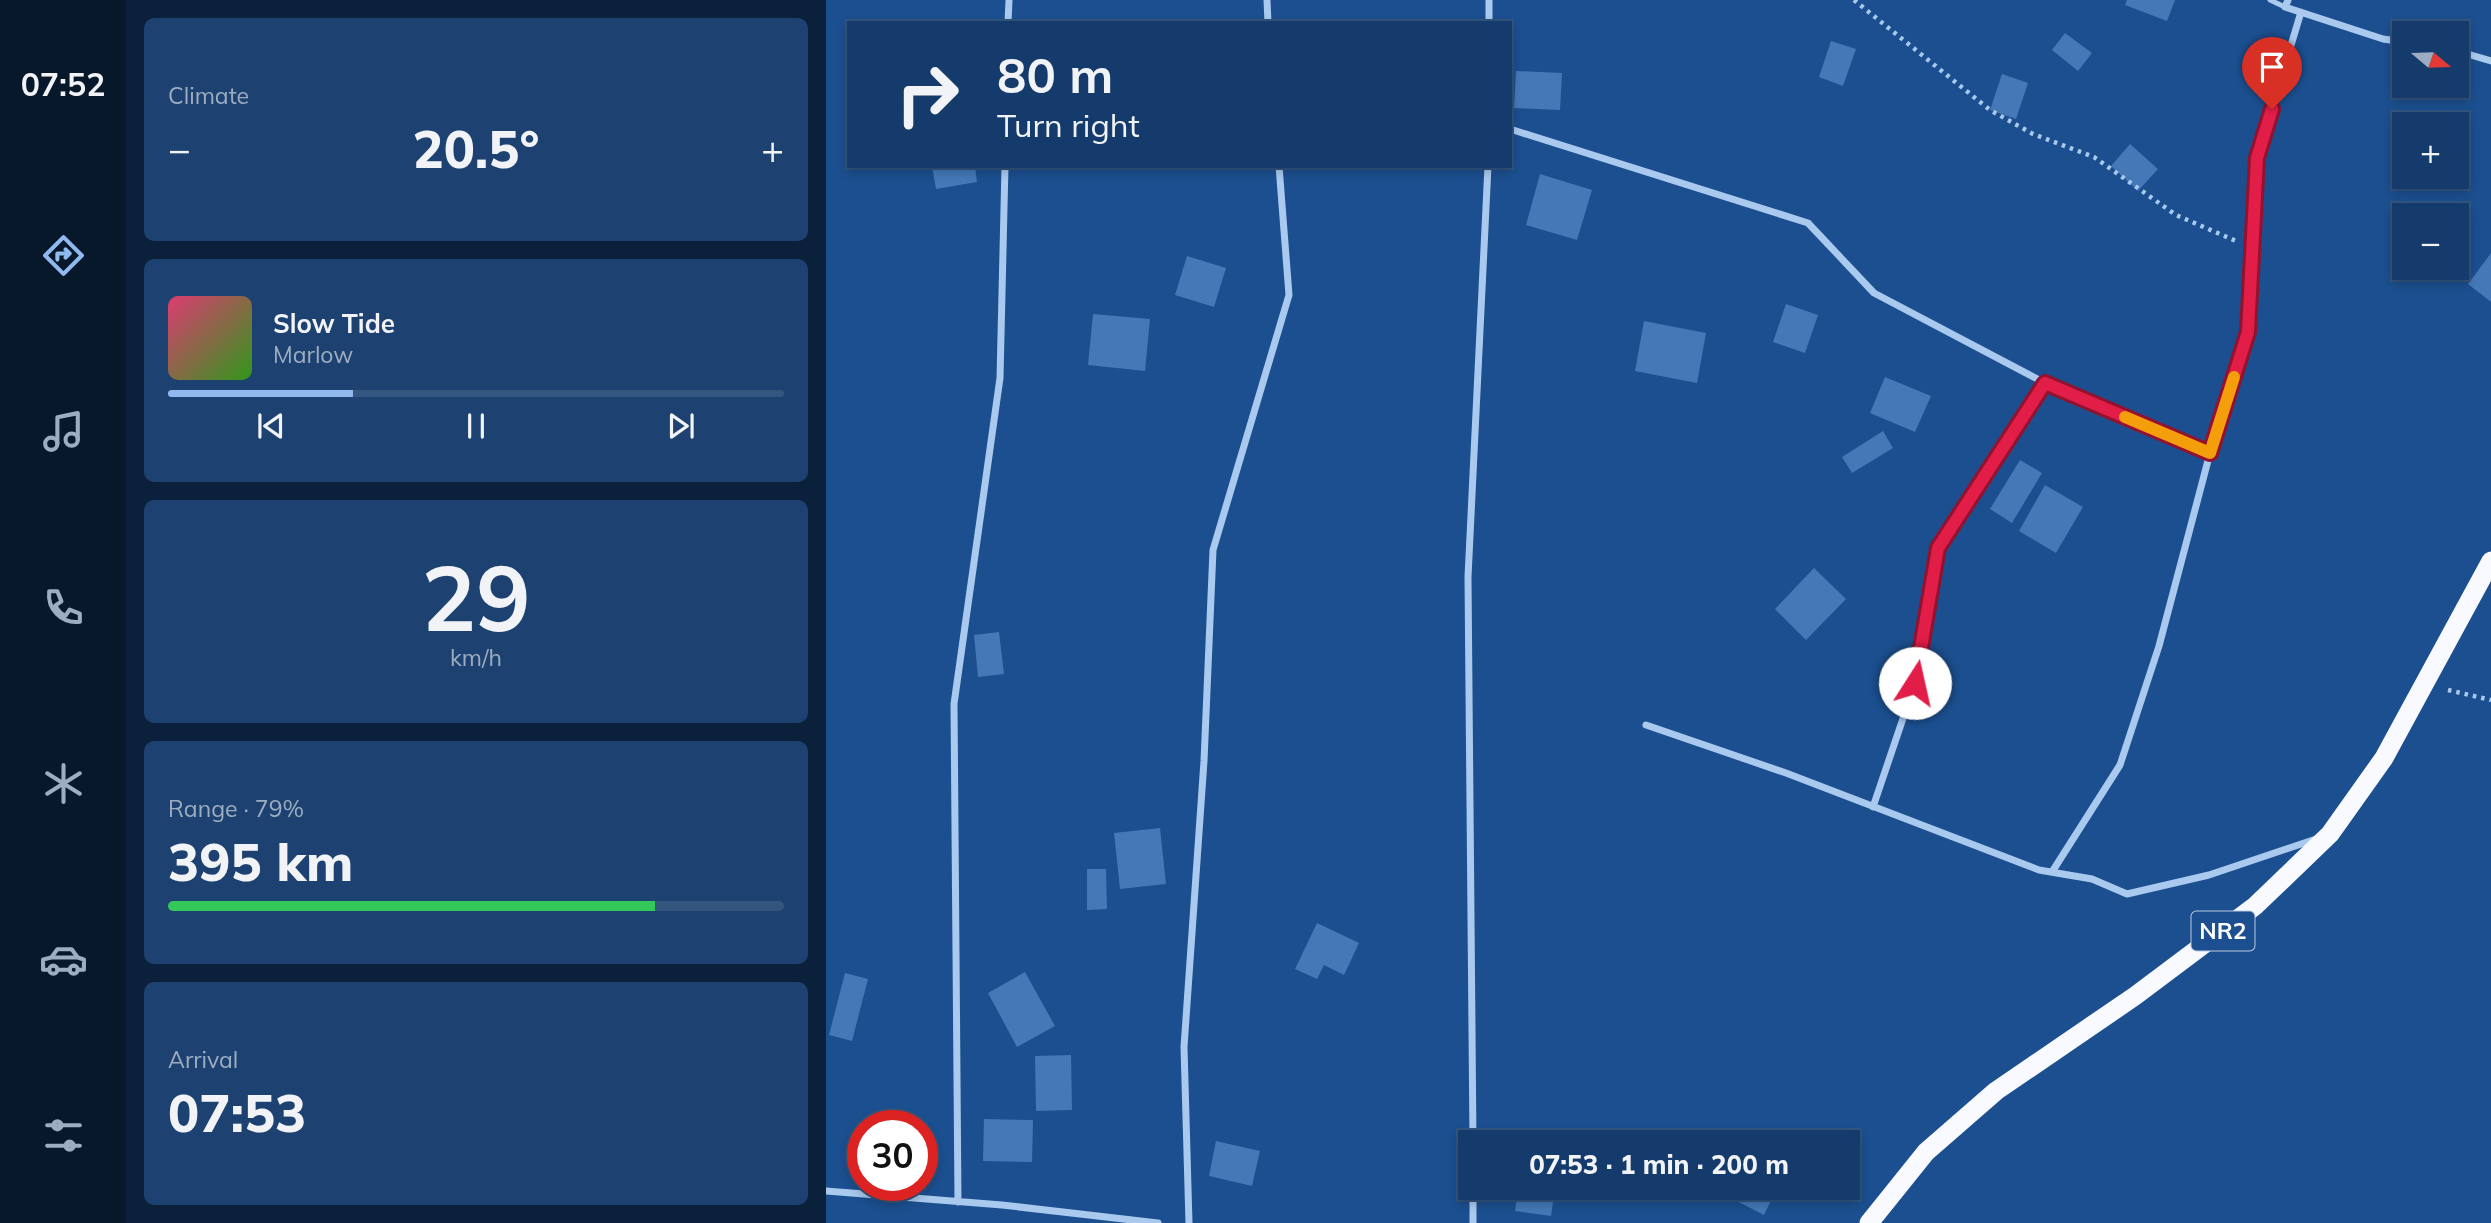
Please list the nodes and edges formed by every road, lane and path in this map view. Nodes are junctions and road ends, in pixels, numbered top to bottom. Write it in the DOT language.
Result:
graph roads {
  1 [pos="1009,0"];
  2 [pos="1267,0"];
  3 [pos="1489,0"];
  4 [pos="1854,0"];
  5 [pos="2270,0"];
  6 [pos="2286,4"];
  7 [pos="2301,12"];
  8 [pos="1008,21"];
  9 [pos="1268,21"];
  10 [pos="1489,21"];
  11 [pos="2392,41"];
  12 [pos="2469,55"];
  13 [pos="2491,61"];
  14 [pos="1512,130"];
  15 [pos="1005,168"];
  16 [pos="1279,168"];
  17 [pos="1488,168"];
  18 [pos="2252,248"];
  19 [pos="2045,383"];
  20 [pos="2210,453"];
  21 [pos="2491,561"];
  22 [pos="2424,684"];
  23 [pos="2491,700"];
  24 [pos="1646,725"];
  25 [pos="1873,807"];
  26 [pos="2330,834"];
  27 [pos="2053,872"];
  28 [pos="1472,1130"];
  29 [pos="826,1191"];
  30 [pos="1473,1200"];
  31 [pos="958,1202"];
  32 [pos="1158,1223"];
  33 [pos="1189,1223"];
  34 [pos="1473,1223"];
  35 [pos="1868,1223"];
  1 -- 8 [label="street"];
  2 -- 9 [label="street"];
  3 -- 10 [label="street"];
  4 -- 18 [label="path"];
  5 -- 6 [label="lane"];
  6 -- 7 [label="street"];
  7 -- 11 [label="street"];
  7 -- 18 [label="street"];
  12 -- 13 [label="street"];
  14 -- 19 [label="street"];
  15 -- 31 [label="street"];
  16 -- 33 [label="street"];
  17 -- 28 [label="street"];
  18 -- 20 [label="street"];
  19 -- 20 [label="street"];
  19 -- 25 [label="street"];
  20 -- 27 [label="street"];
  21 -- 22 [label="highway, NR2"];
  22 -- 23 [label="path"];
  22 -- 26 [label="highway, NR2"];
  24 -- 25 [label="street"];
  25 -- 27 [label="street"];
  26 -- 27 [label="street"];
  26 -- 35 [label="highway, NR2"];
  29 -- 31 [label="street"];
  30 -- 34 [label="street"];
  31 -- 32 [label="street"];
}
